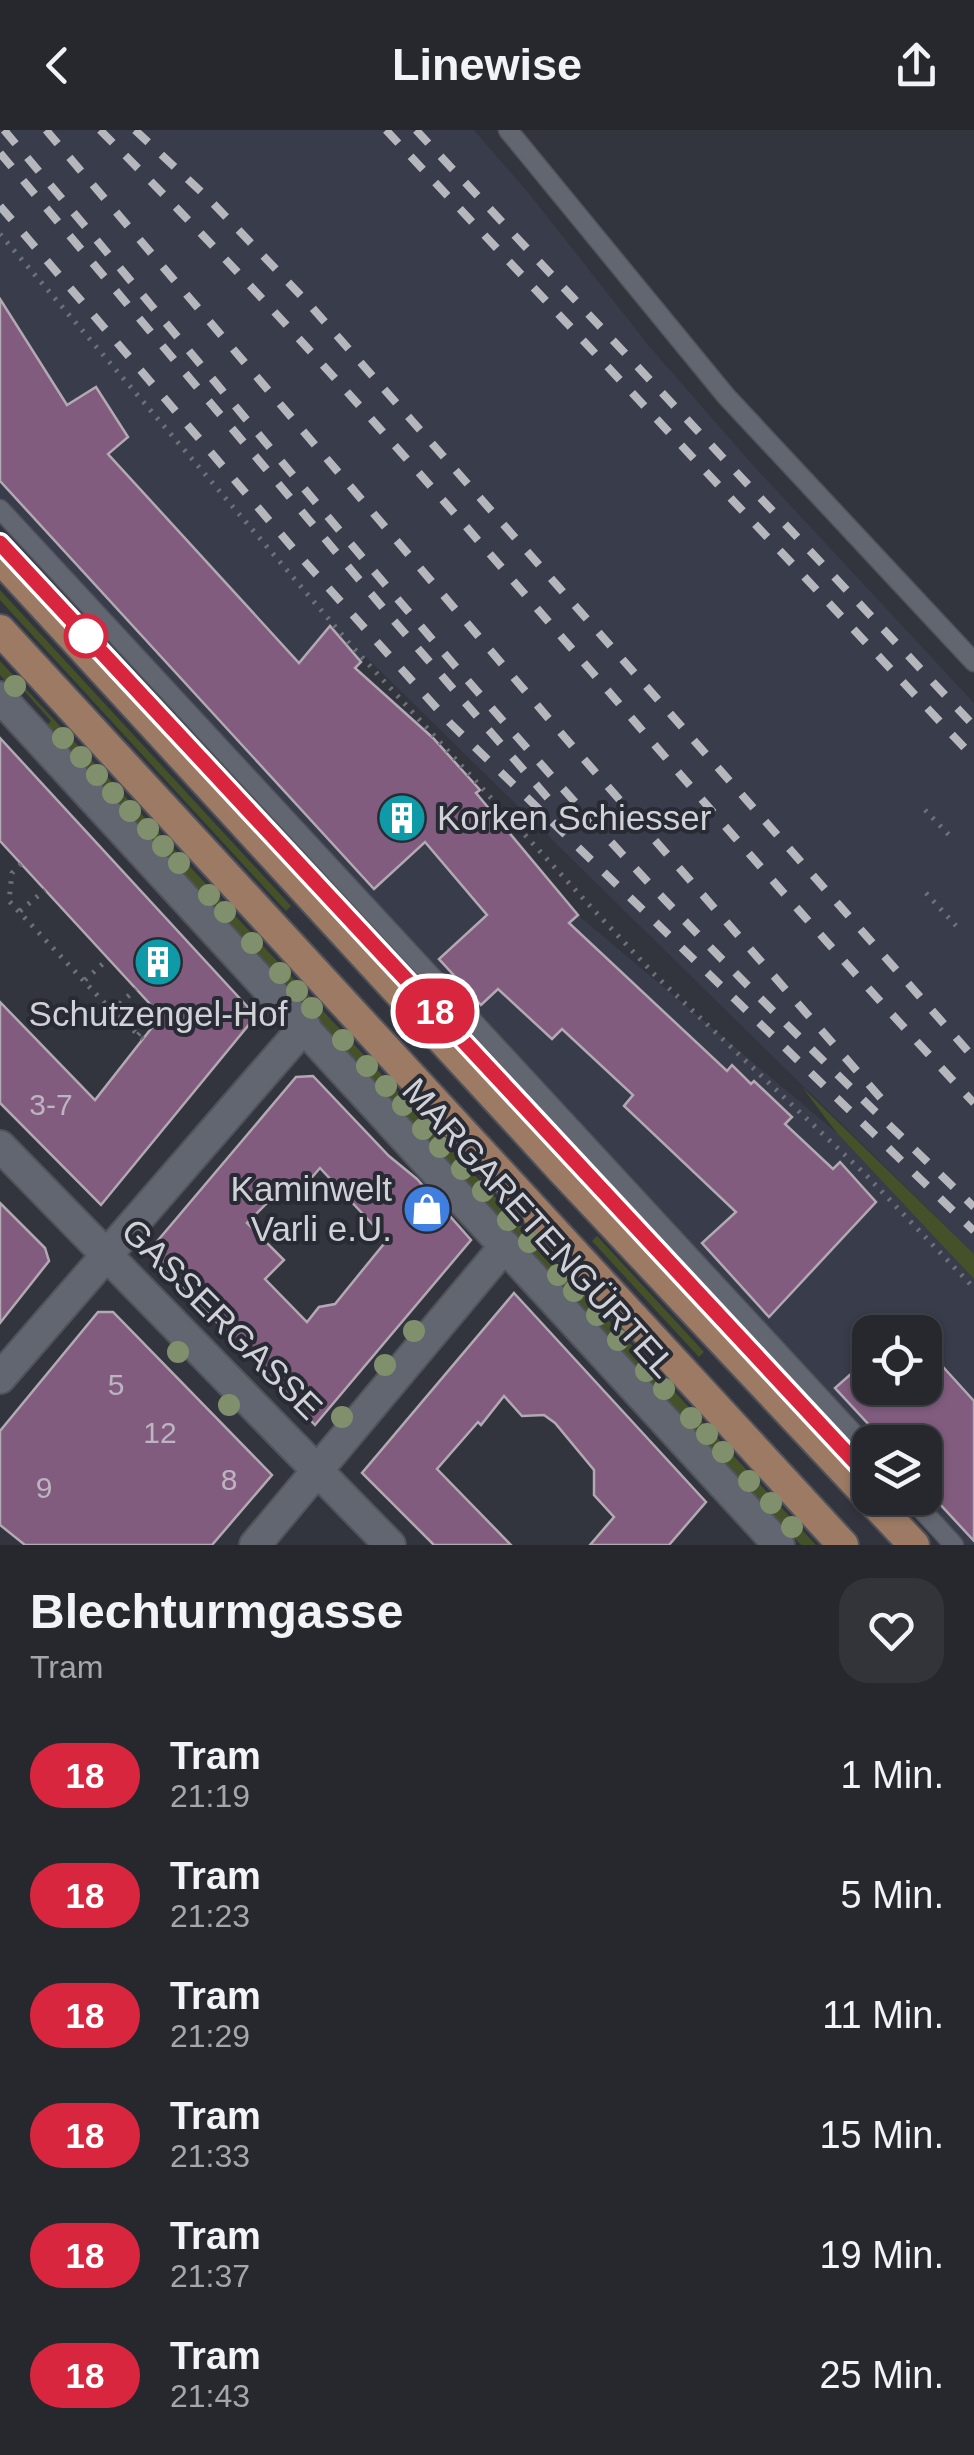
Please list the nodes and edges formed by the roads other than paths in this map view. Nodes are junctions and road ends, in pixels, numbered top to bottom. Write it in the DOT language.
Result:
graph roads {
  1 [pos="508,130"];
  2 [pos="0,509"];
  3 [pos="0,558"];
  4 [pos="0,630"];
  5 [pos="974,662"];
  6 [pos="0,697"];
  7 [pos="305,1026"];
  8 [pos="0,1146"];
  9 [pos="505,1246"];
  10 [pos="105,1254"];
  11 [pos="0,1378"];
  12 [pos="852,1431"];
  13 [pos="318,1470"];
  14 [pos="927,1515"];
  15 [pos="255,1545"];
  16 [pos="390,1545"];
  17 [pos="779,1545"];
  18 [pos="842,1545"];
  19 [pos="914,1545"];
  20 [pos="954,1545"];
  1 -- 5 [label="lane"];
  2 -- 12 [label="lane"];
  3 -- 19 [label="main road, MARGARETENGÜRTEL"];
  4 -- 18 [label="main road, MARGARETENGÜRTEL"];
  6 -- 7 [label="street, MARGARETENGÜRTEL"];
  7 -- 9 [label="street, MARGARETENGÜRTEL"];
  7 -- 10 [label="street"];
  8 -- 10 [label="street, GASSERGASSE"];
  9 -- 13 [label="street"];
  9 -- 17 [label="street, MARGARETENGÜRTEL"];
  10 -- 11 [label="street"];
  10 -- 13 [label="street, GASSERGASSE"];
  13 -- 15 [label="street"];
  13 -- 16 [label="street, GASSERGASSE"];
  14 -- 20 [label="lane"];
}
